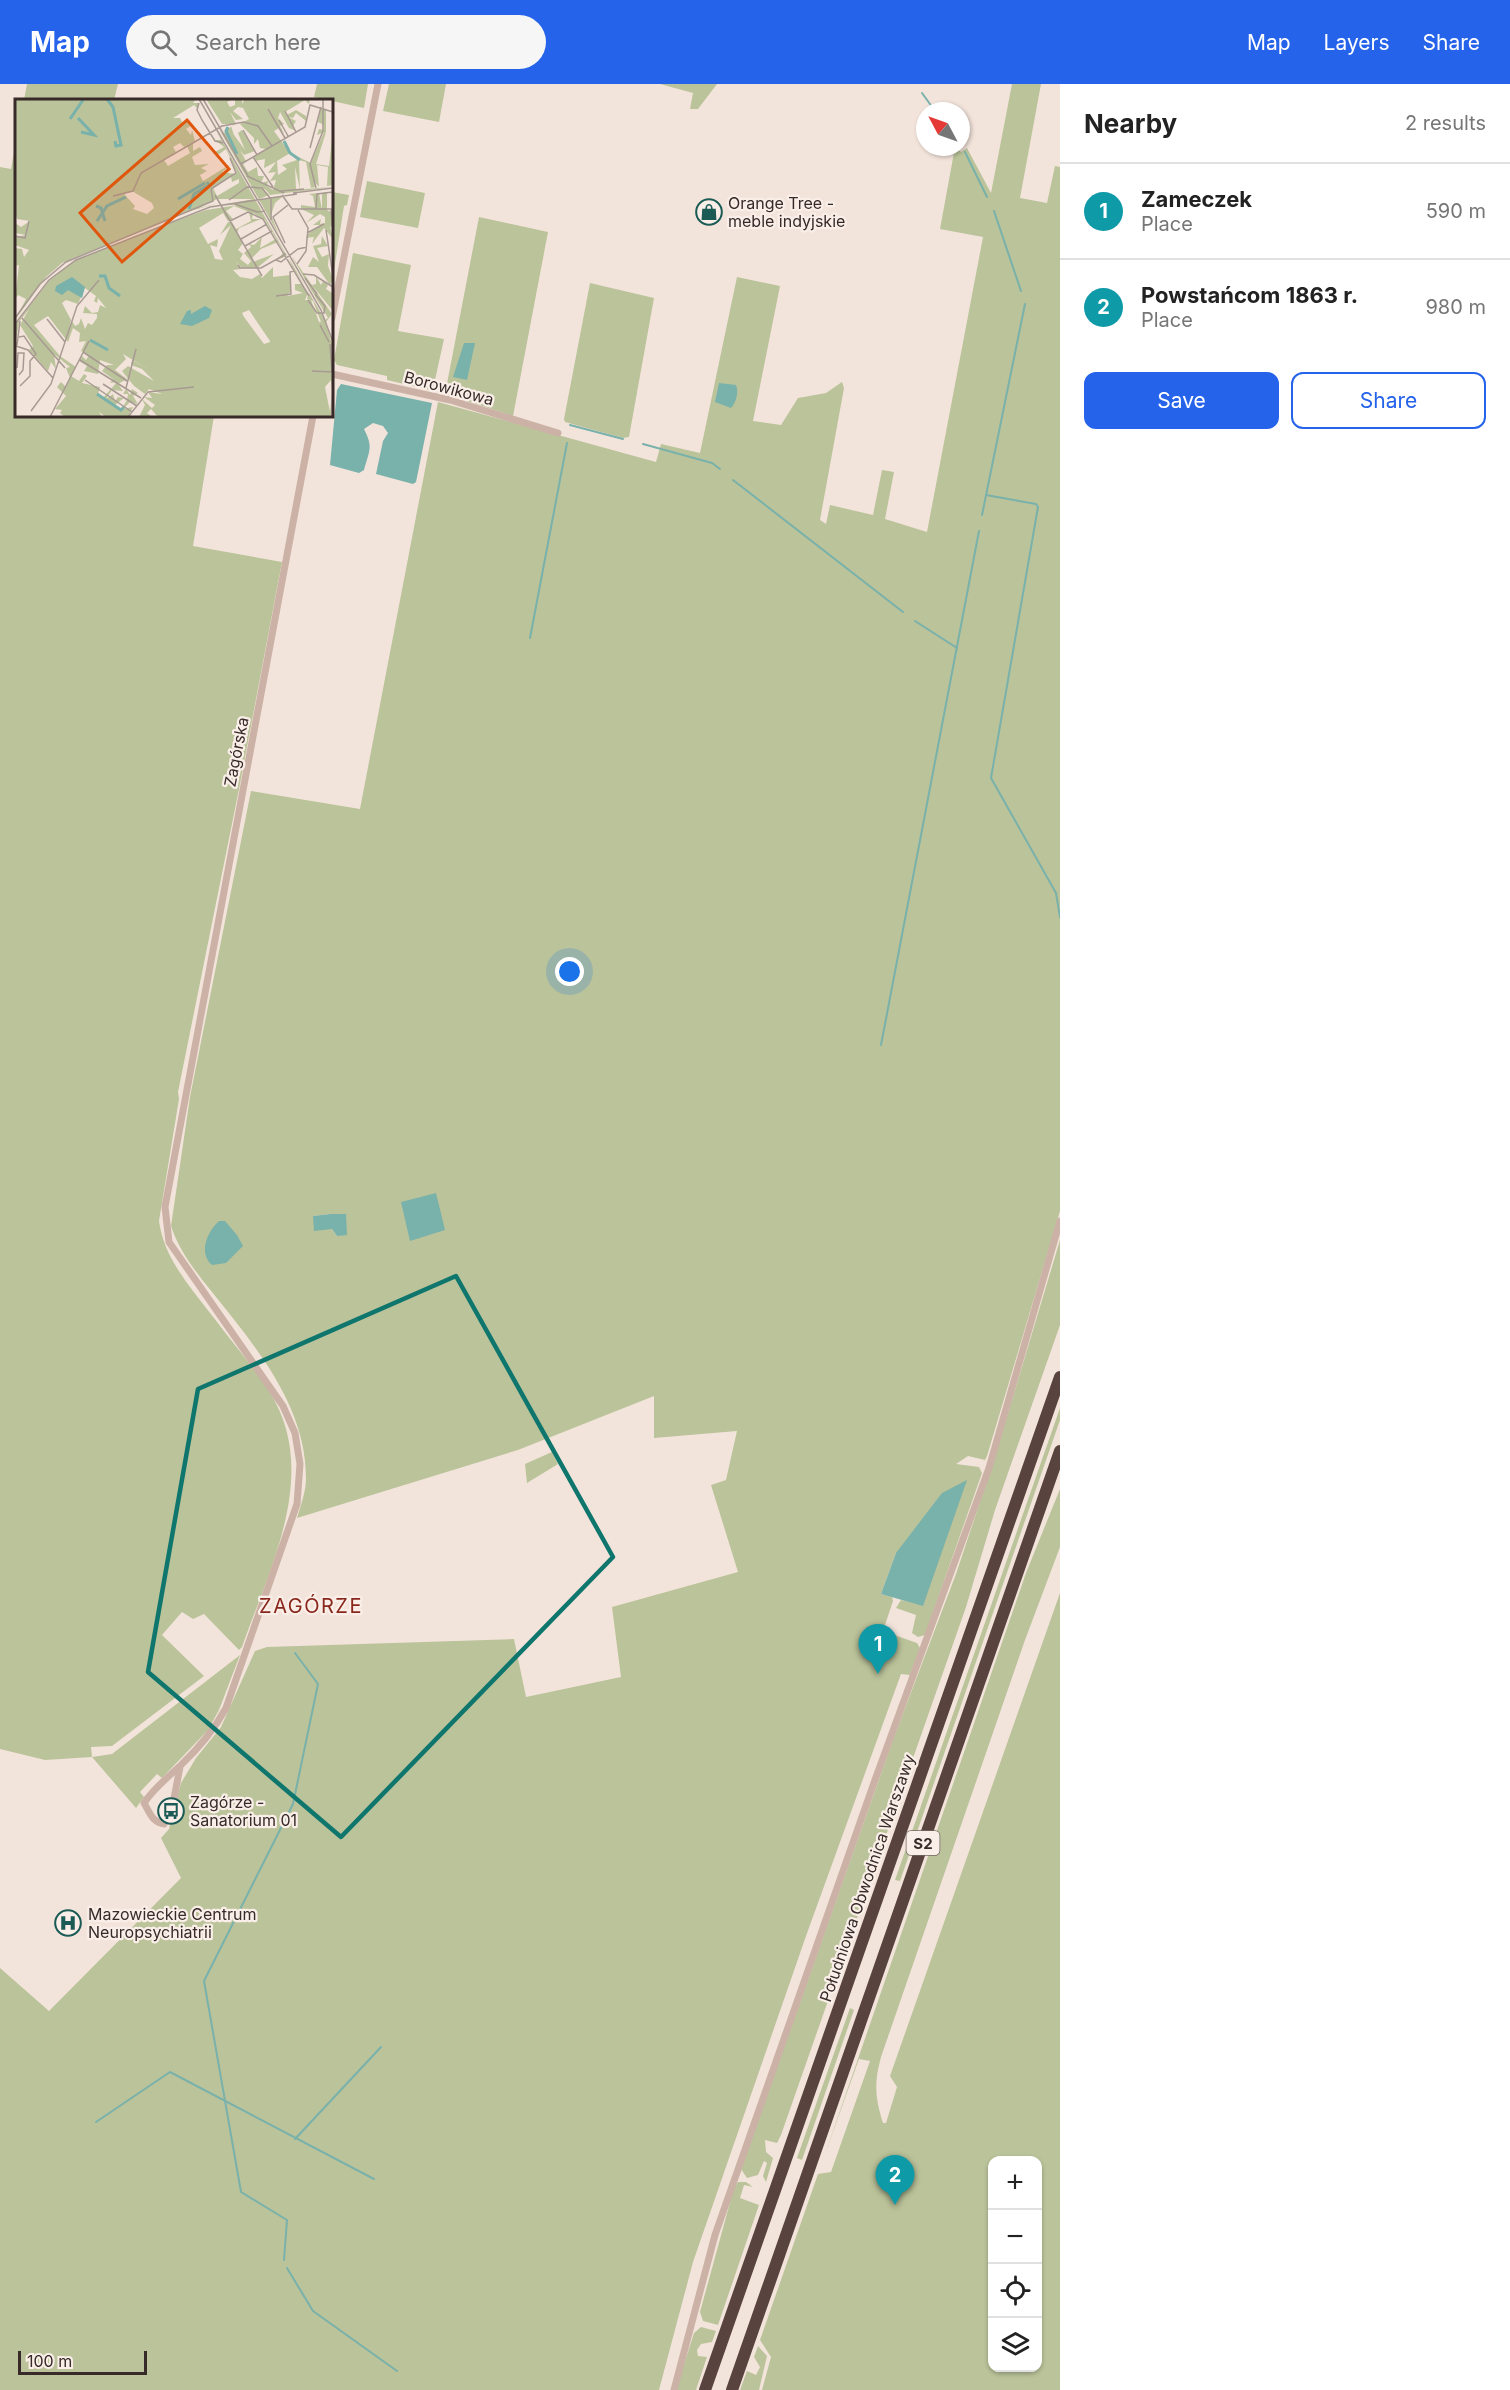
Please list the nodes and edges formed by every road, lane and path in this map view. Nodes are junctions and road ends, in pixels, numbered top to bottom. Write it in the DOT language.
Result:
graph roads {
  1 [pos="378,84"];
  2 [pos="333,313"];
  3 [pos="333,374"];
  4 [pos="313,417"];
  5 [pos="558,433"];
  6 [pos="1060,1221"];
  7 [pos="1060,1377"];
  8 [pos="1060,1451"];
  9 [pos="180,1767"];
  10 [pos="674,2390"];
  11 [pos="705,2390"];
  12 [pos="732,2390"];
  1 -- 2 [label="street"];
  3 -- 5 [label="street, Borowikowa"];
  4 -- 9 [label="street, Zagórska"];
  6 -- 10 [label="street"];
  7 -- 11 [label="highway, Południowa Obwodnica Warszawy / S2"];
  8 -- 12 [label="highway, S2"];
  9 -- 9 [label="street, Zagórska"];
}
